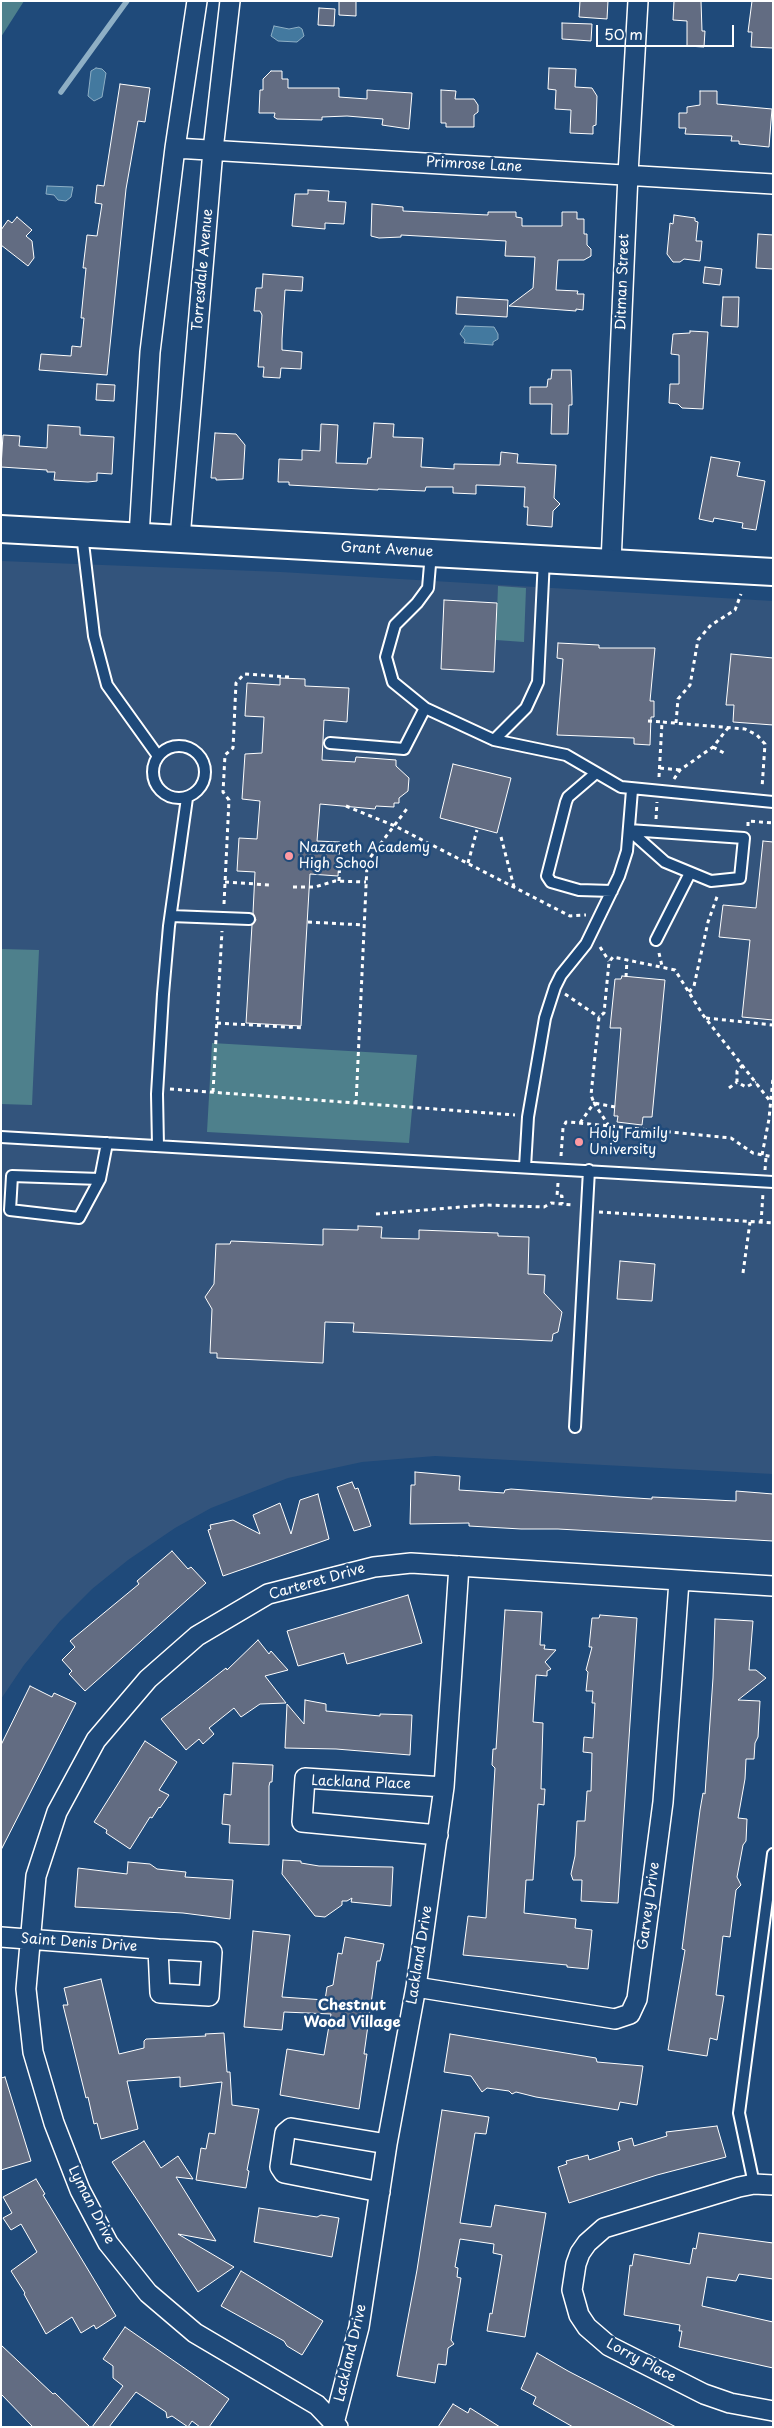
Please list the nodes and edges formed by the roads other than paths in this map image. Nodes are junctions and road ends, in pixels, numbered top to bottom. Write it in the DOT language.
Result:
graph roads {
  1 [pos="197,1"];
  2 [pos="230,1"];
  3 [pos="638,1"];
  4 [pos="175,148"];
  5 [pos="213,150"];
  6 [pos="628,174"];
  7 [pos="773,184"];
  8 [pos="1,529"];
  9 [pos="82,533"];
  10 [pos="139,536"];
  11 [pos="180,538"];
  12 [pos="431,552"];
  13 [pos="544,559"];
  14 [pos="611,563"];
  15 [pos="773,572"];
  16 [pos="425,708"];
  17 [pos="494,740"];
  18 [pos="330,743"];
  19 [pos="158,756"];
  20 [pos="596,774"];
  21 [pos="632,790"];
  22 [pos="187,798"];
  23 [pos="773,802"];
  24 [pos="629,830"];
  25 [pos="690,873"];
  26 [pos="612,891"];
  27 [pos="248,919"];
  28 [pos="170,921"];
  29 [pos="656,940"];
  30 [pos="1,1137"];
  31 [pos="107,1143"];
  32 [pos="158,1146"];
  33 [pos="525,1167"];
  34 [pos="589,1170"];
  35 [pos="100,1179"];
  36 [pos="773,1182"];
  37 [pos="574,1427"];
  38 [pos="459,1566"];
  39 [pos="679,1581"];
  40 [pos="773,1586"];
  41 [pos="444,1787"];
  42 [pos="438,1835"];
  43 [pos="773,1854"];
  44 [pos="1,1938"];
  45 [pos="30,1938"];
  46 [pos="158,1949"];
  47 [pos="416,1987"];
  48 [pos="387,2144"];
  49 [pos="754,2184"];
  50 [pos="773,2185"];
  51 [pos="380,2192"];
  52 [pos="773,2411"];
  53 [pos="335,2426"];
  1 -- 4 [label="street"];
  2 -- 5 [label="street, Torresdale Avenue"];
  3 -- 6 [label="street, Ditman Street"];
  4 -- 5 [label="street, Primrose Lane"];
  4 -- 10 [label="street"];
  5 -- 6 [label="street, Primrose Lane"];
  5 -- 11 [label="street, Torresdale Avenue"];
  6 -- 7 [label="street, Primrose Lane"];
  6 -- 14 [label="street, Ditman Street"];
  8 -- 9 [label="street, Grant Avenue"];
  9 -- 10 [label="street, Grant Avenue"];
  9 -- 19 [label="lane"];
  10 -- 11 [label="street, Grant Avenue"];
  11 -- 12 [label="street, Grant Avenue"];
  12 -- 13 [label="street, Grant Avenue"];
  12 -- 16 [label="lane"];
  13 -- 14 [label="street, Grant Avenue"];
  13 -- 17 [label="lane"];
  14 -- 15 [label="street, Grant Avenue"];
  16 -- 17 [label="lane"];
  16 -- 18 [label="lane"];
  17 -- 20 [label="lane"];
  19 -- 22 [label="lane"];
  19 -- 22 [label="lane"];
  20 -- 21 [label="lane"];
  20 -- 26 [label="lane"];
  21 -- 23 [label="lane"];
  21 -- 24 [label="lane"];
  22 -- 28 [label="lane"];
  24 -- 25 [label="lane"];
  24 -- 25 [label="lane"];
  24 -- 26 [label="lane"];
  25 -- 29 [label="lane"];
  26 -- 33 [label="lane"];
  27 -- 28 [label="lane"];
  28 -- 32 [label="lane"];
  30 -- 31 [label="lane"];
  31 -- 32 [label="lane"];
  31 -- 35 [label="lane"];
  32 -- 33 [label="lane"];
  33 -- 34 [label="lane"];
  34 -- 36 [label="lane"];
  34 -- 37 [label="lane"];
  35 -- 35 [label="lane"];
  38 -- 39 [label="street, Carteret Drive"];
  38 -- 41 [label="street, Lackland Drive"];
  38 -- 45 [label="street, Carteret Drive"];
  39 -- 40 [label="street, Carteret Drive"];
  39 -- 47 [label="street, Garvey Drive"];
  41 -- 42 [label="street, Lackland Drive"];
  41 -- 42 [label="street, Lackland Place"];
  42 -- 47 [label="street, Lackland Drive"];
  43 -- 49 [label="lane"];
  44 -- 45 [label="street, Saint Denis Drive"];
  45 -- 46 [label="street, Saint Denis Drive"];
  45 -- 53 [label="street, Lyman Drive"];
  47 -- 48 [label="street, Lackland Drive"];
  48 -- 51 [label="street, Lackland Drive"];
  48 -- 51 [label="street"];
  49 -- 50 [label="street, Lorry Place"];
  49 -- 52 [label="street, Lorry Place"];
  51 -- 53 [label="street, Lackland Drive"];
}
